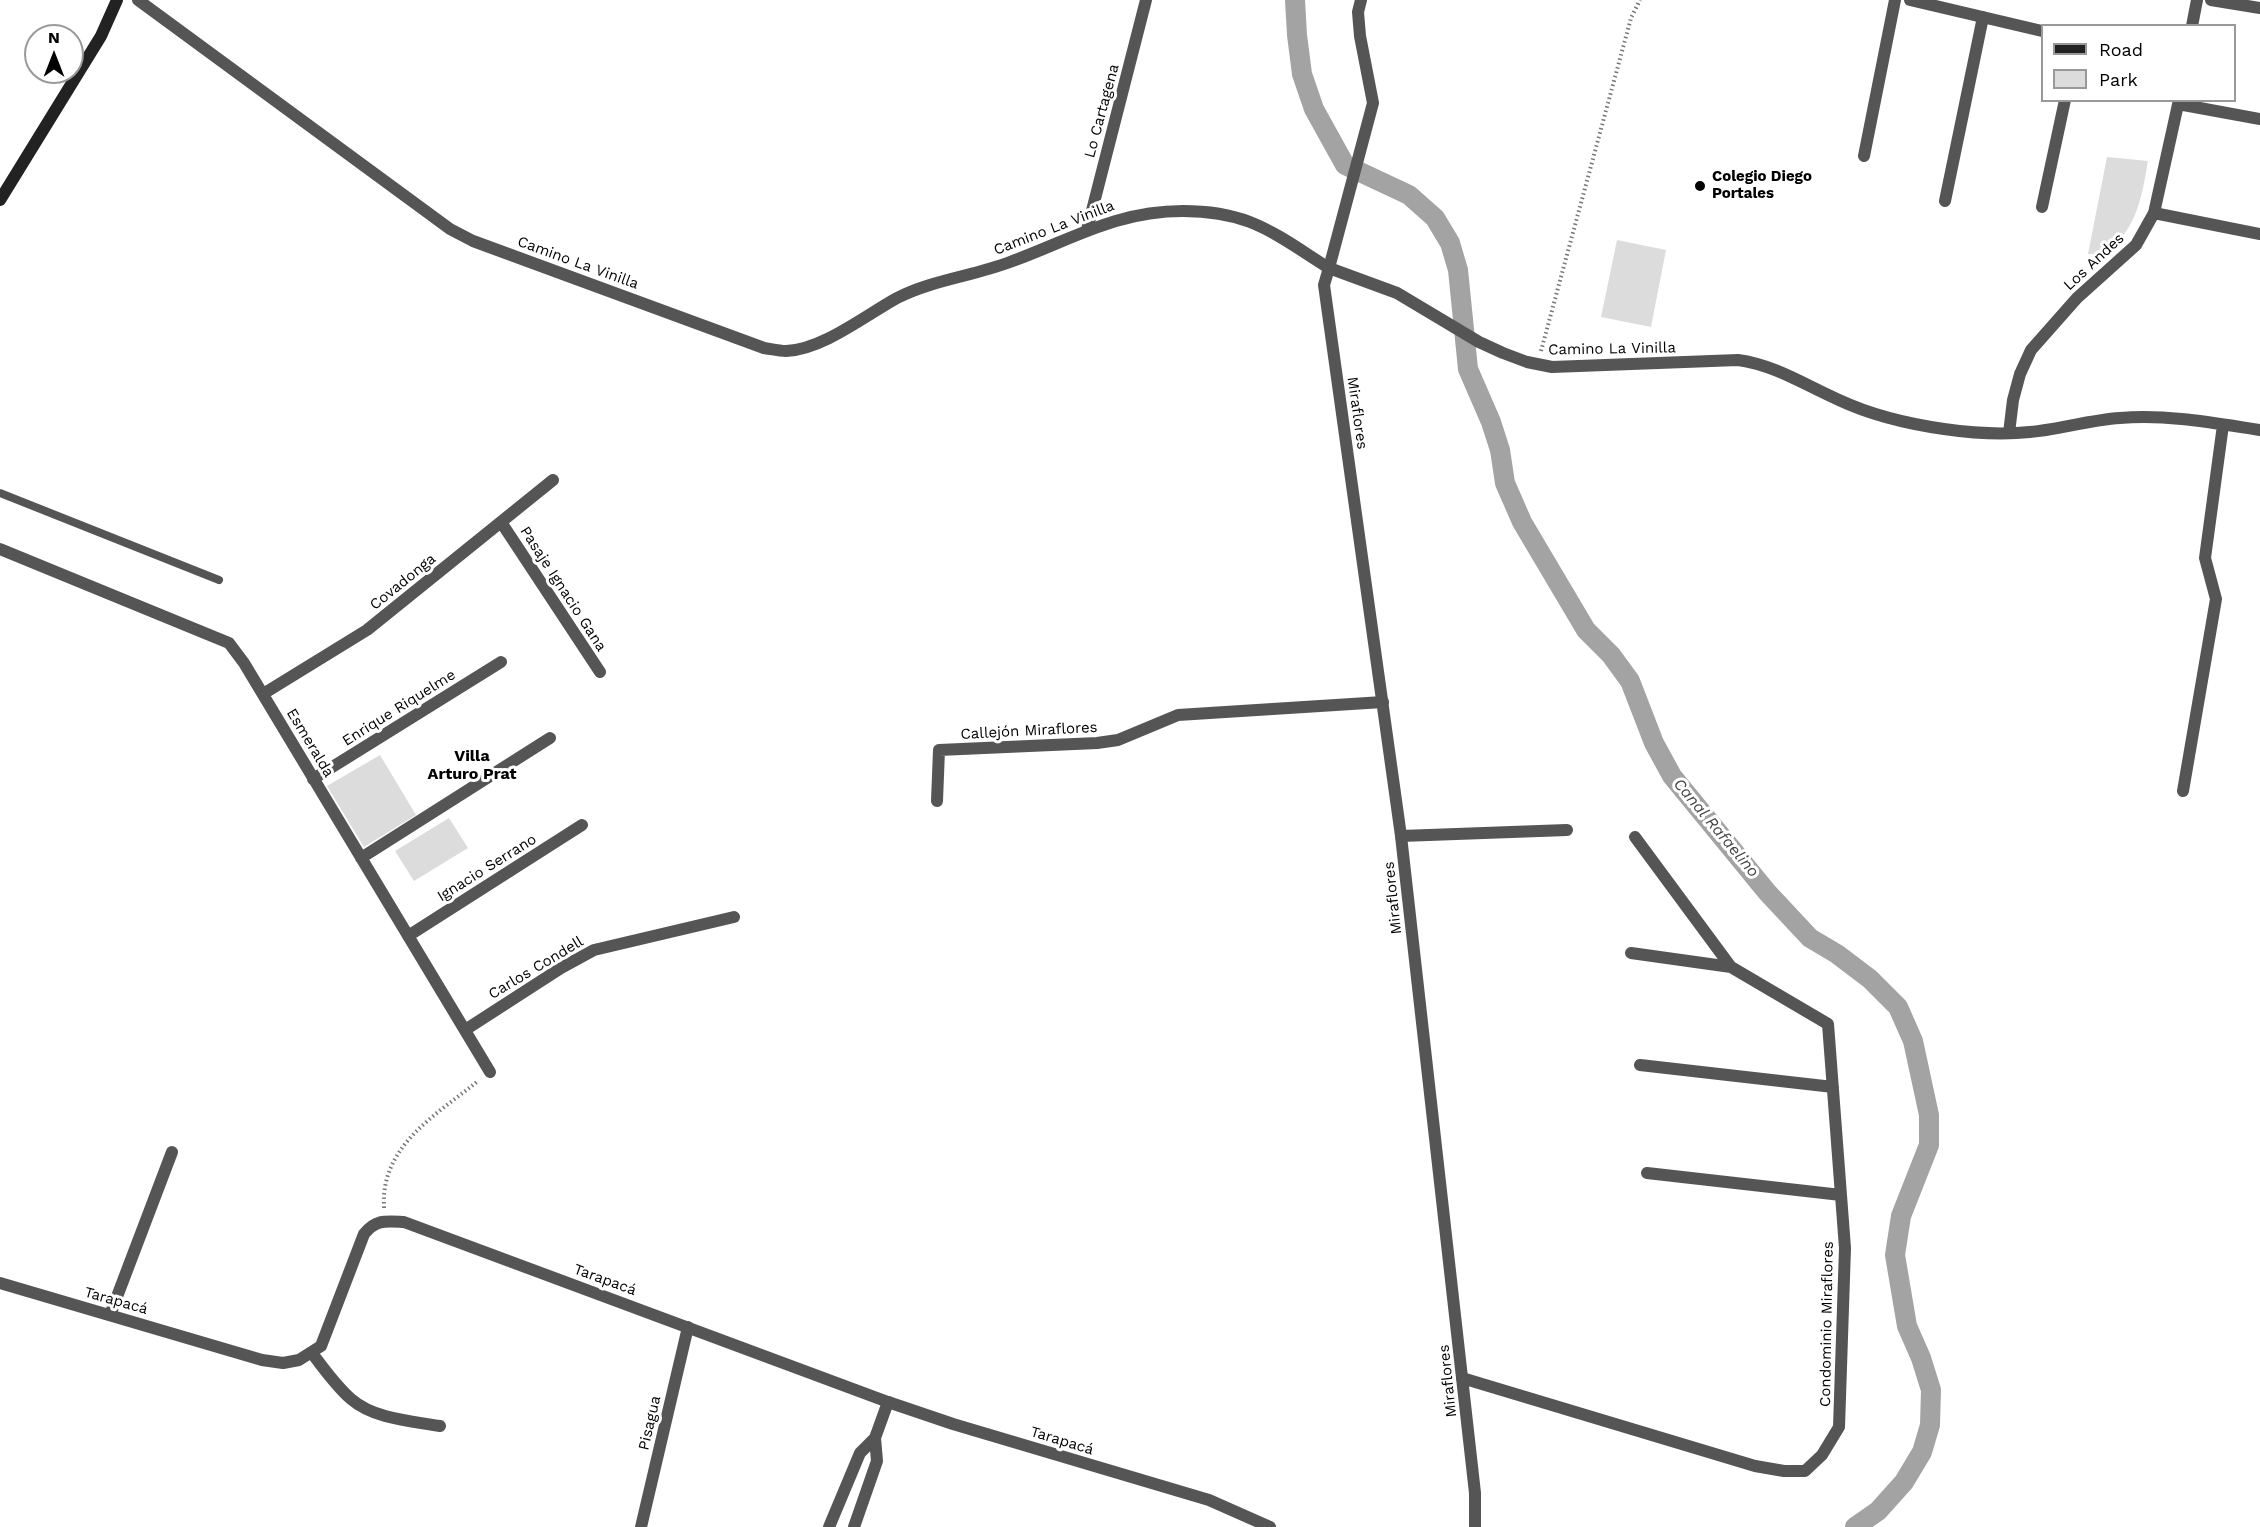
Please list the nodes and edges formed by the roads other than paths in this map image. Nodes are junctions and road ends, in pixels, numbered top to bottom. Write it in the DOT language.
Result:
graph roads {
  1 [pos="117,0"];
  2 [pos="138,0"];
  3 [pos="1146,0"];
  4 [pos="1361,0"];
  5 [pos="1895,0"];
  6 [pos="1910,0"];
  7 [pos="2197,0"];
  8 [pos="2211,0"];
  9 [pos="2260,8"];
  10 [pos="1983,17"];
  11 [pos="2192,24"];
  12 [pos="2041,31"];
  13 [pos="2065,102"];
  14 [pos="2178,102"];
  15 [pos="2260,119"];
  16 [pos="1864,156"];
  17 [pos="0,200"];
  18 [pos="1945,201"];
  19 [pos="2042,207"];
  20 [pos="2154,213"];
  21 [pos="1087,230"];
  22 [pos="2260,234"];
  23 [pos="1329,268"];
  24 [pos="2223,425"];
  25 [pos="2260,430"];
  26 [pos="2009,433"];
  27 [pos="553,480"];
  28 [pos="0,493"];
  29 [pos="501,522"];
  30 [pos="0,549"];
  31 [pos="219,580"];
  32 [pos="501,662"];
  33 [pos="600,672"];
  34 [pos="262,694"];
  35 [pos="1383,702"];
  36 [pos="550,738"];
  37 [pos="314,778"];
  38 [pos="2184,791"];
  39 [pos="937,801"];
  40 [pos="582,825"];
  41 [pos="1567,830"];
  42 [pos="1401,836"];
  43 [pos="1635,837"];
  44 [pos="361,858"];
  45 [pos="734,917"];
  46 [pos="408,936"];
  47 [pos="1630,953"];
  48 [pos="1731,967"];
  49 [pos="465,1030"];
  50 [pos="1640,1065"];
  51 [pos="490,1072"];
  52 [pos="1833,1087"];
  53 [pos="172,1152"];
  54 [pos="1647,1173"];
  55 [pos="1841,1195"];
  56 [pos="0,1283"];
  57 [pos="110,1315"];
  58 [pos="688,1327"];
  59 [pos="312,1353"];
  60 [pos="1462,1378"];
  61 [pos="888,1402"];
  62 [pos="440,1426"];
  63 [pos="875,1438"];
  64 [pos="641,1527"];
  65 [pos="829,1527"];
  66 [pos="854,1527"];
  67 [pos="1270,1527"];
  68 [pos="1475,1527"];
  1 -- 17 [label="main road"];
  2 -- 21 [label="street, Camino La Vinilla"];
  3 -- 21 [label="street, Lo Cartagena"];
  4 -- 23 [label="street, Miraflores"];
  5 -- 16 [label="street"];
  6 -- 10 [label="street"];
  7 -- 11 [label="street"];
  8 -- 9 [label="street"];
  10 -- 12 [label="street"];
  10 -- 18 [label="street"];
  13 -- 19 [label="street"];
  14 -- 15 [label="street"];
  14 -- 20 [label="street, Los Andes"];
  20 -- 22 [label="street"];
  20 -- 26 [label="street, Los Andes"];
  21 -- 23 [label="street, Camino La Vinilla"];
  23 -- 26 [label="street, Camino La Vinilla"];
  23 -- 35 [label="street, Miraflores"];
  24 -- 25 [label="street, Camino La Vinilla"];
  24 -- 26 [label="street, Camino La Vinilla"];
  24 -- 38 [label="street"];
  27 -- 29 [label="street, Covadonga"];
  28 -- 31 [label="lane"];
  29 -- 33 [label="street, Pasaje Ignacio Gana"];
  29 -- 34 [label="street, Covadonga"];
  30 -- 34 [label="street, Esmeralda"];
  32 -- 37 [label="street, Enrique Riquelme"];
  34 -- 37 [label="street, Esmeralda"];
  35 -- 39 [label="street, Callejón Miraflores"];
  35 -- 42 [label="street, Miraflores"];
  36 -- 44 [label="street"];
  37 -- 44 [label="street, Esmeralda"];
  40 -- 46 [label="street, Ignacio Serrano"];
  41 -- 42 [label="street"];
  42 -- 60 [label="street, Miraflores"];
  43 -- 48 [label="street"];
  44 -- 46 [label="street, Esmeralda"];
  45 -- 49 [label="street, Carlos Condell"];
  46 -- 49 [label="street, Esmeralda"];
  47 -- 48 [label="street, Condominio Miraflores"];
  48 -- 52 [label="street, Condominio Miraflores"];
  49 -- 51 [label="street, Esmeralda"];
  50 -- 52 [label="street"];
  52 -- 55 [label="street, Condominio Miraflores"];
  53 -- 57 [label="street"];
  54 -- 55 [label="street"];
  55 -- 60 [label="street, Condominio Miraflores"];
  56 -- 57 [label="street, Tarapacá"];
  57 -- 59 [label="street, Tarapacá"];
  58 -- 59 [label="street, Tarapacá"];
  58 -- 61 [label="street, Tarapacá"];
  58 -- 64 [label="street, Pisagua"];
  59 -- 62 [label="street"];
  60 -- 68 [label="street, Miraflores"];
  61 -- 63 [label="street"];
  61 -- 67 [label="street, Tarapacá"];
  63 -- 65 [label="street"];
  63 -- 66 [label="street"];
}
